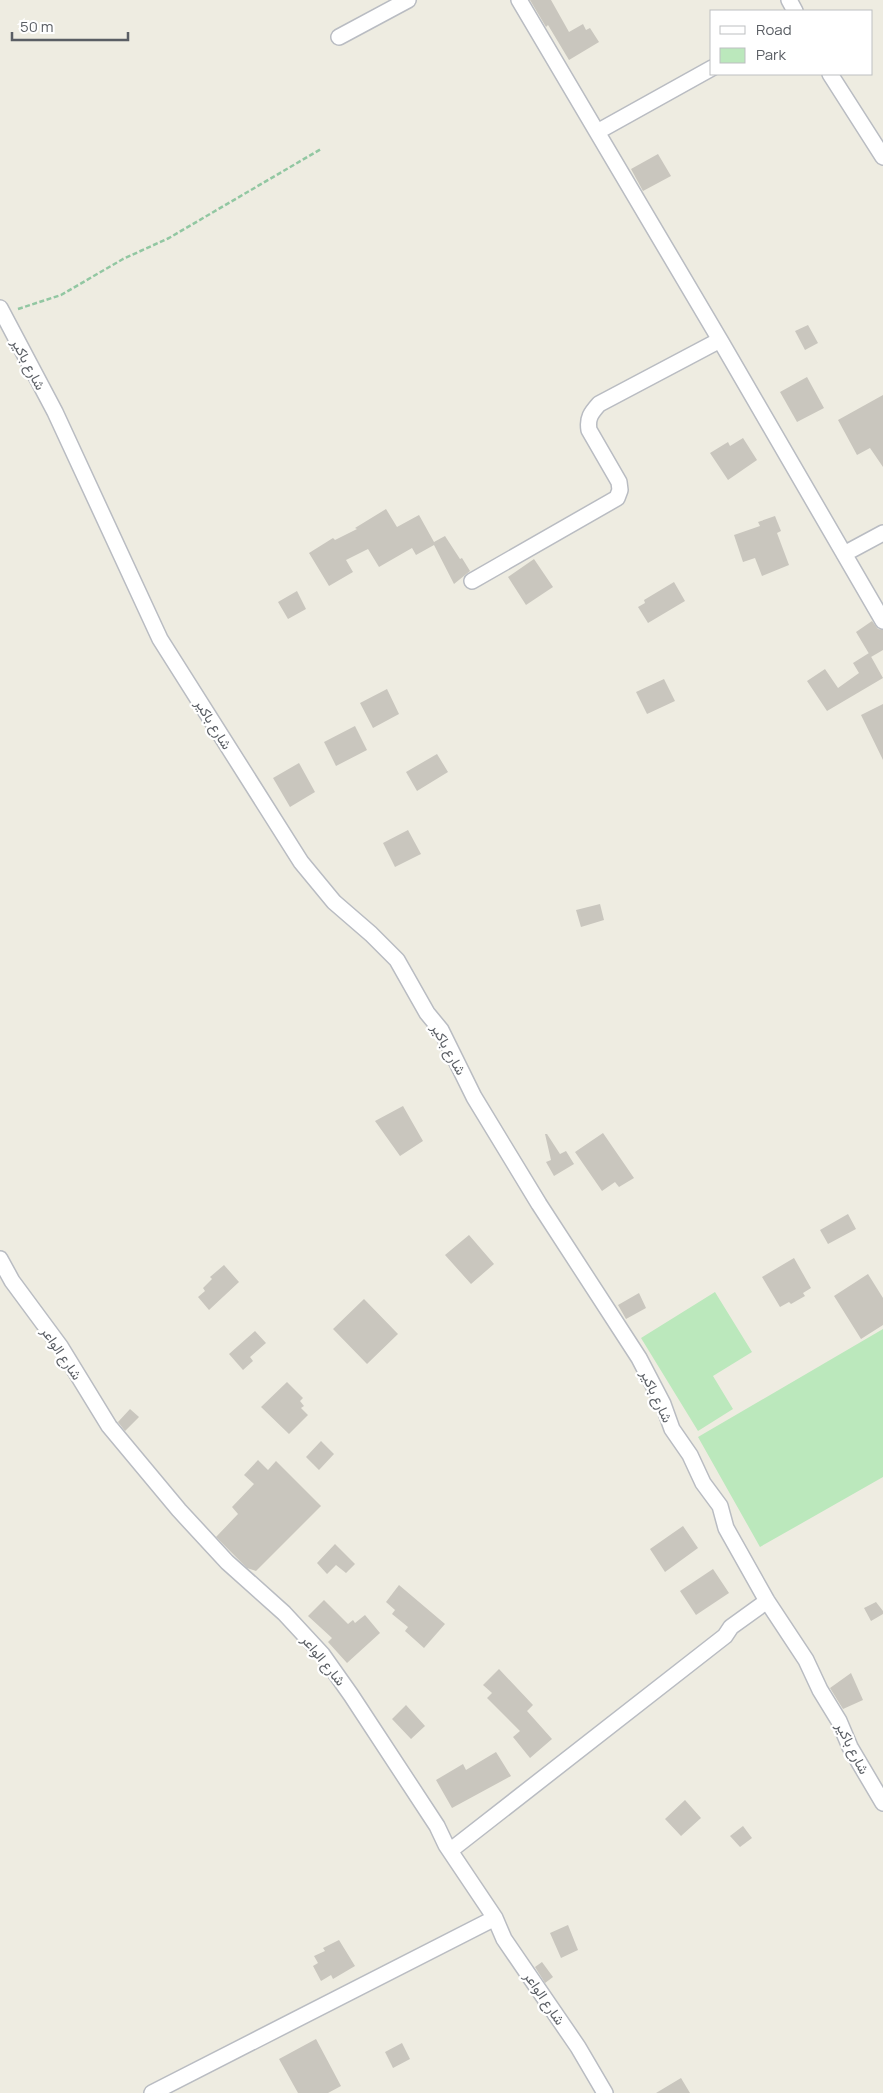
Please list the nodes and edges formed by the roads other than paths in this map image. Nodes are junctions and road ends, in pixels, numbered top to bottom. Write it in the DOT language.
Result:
graph roads {
  1 [pos="408,0"];
  2 [pos="519,0"];
  3 [pos="338,37"];
  4 [pos="710,69"];
  5 [pos="831,75"];
  6 [pos="597,132"];
  7 [pos="883,157"];
  8 [pos="1,311"];
  9 [pos="720,340"];
  10 [pos="883,533"];
  11 [pos="844,554"];
  12 [pos="472,581"];
  13 [pos="883,621"];
  14 [pos="0,1259"];
  15 [pos="765,1602"];
  16 [pos="883,1803"];
  17 [pos="451,1850"];
  18 [pos="492,1920"];
  19 [pos="152,2093"];
  20 [pos="605,2093"];
  1 -- 3 [label="street"];
  2 -- 6 [label="street"];
  4 -- 6 [label="street"];
  5 -- 7 [label="street"];
  6 -- 9 [label="street"];
  8 -- 15 [label="street, شارع باكير"];
  9 -- 11 [label="street"];
  9 -- 12 [label="street"];
  10 -- 11 [label="street"];
  11 -- 13 [label="street"];
  14 -- 17 [label="street, شارع الواعر"];
  15 -- 16 [label="street, شارع باكير"];
  15 -- 17 [label="street"];
  17 -- 18 [label="street, شارع الواعر"];
  18 -- 19 [label="street"];
  18 -- 20 [label="street, شارع الواعر"];
}
